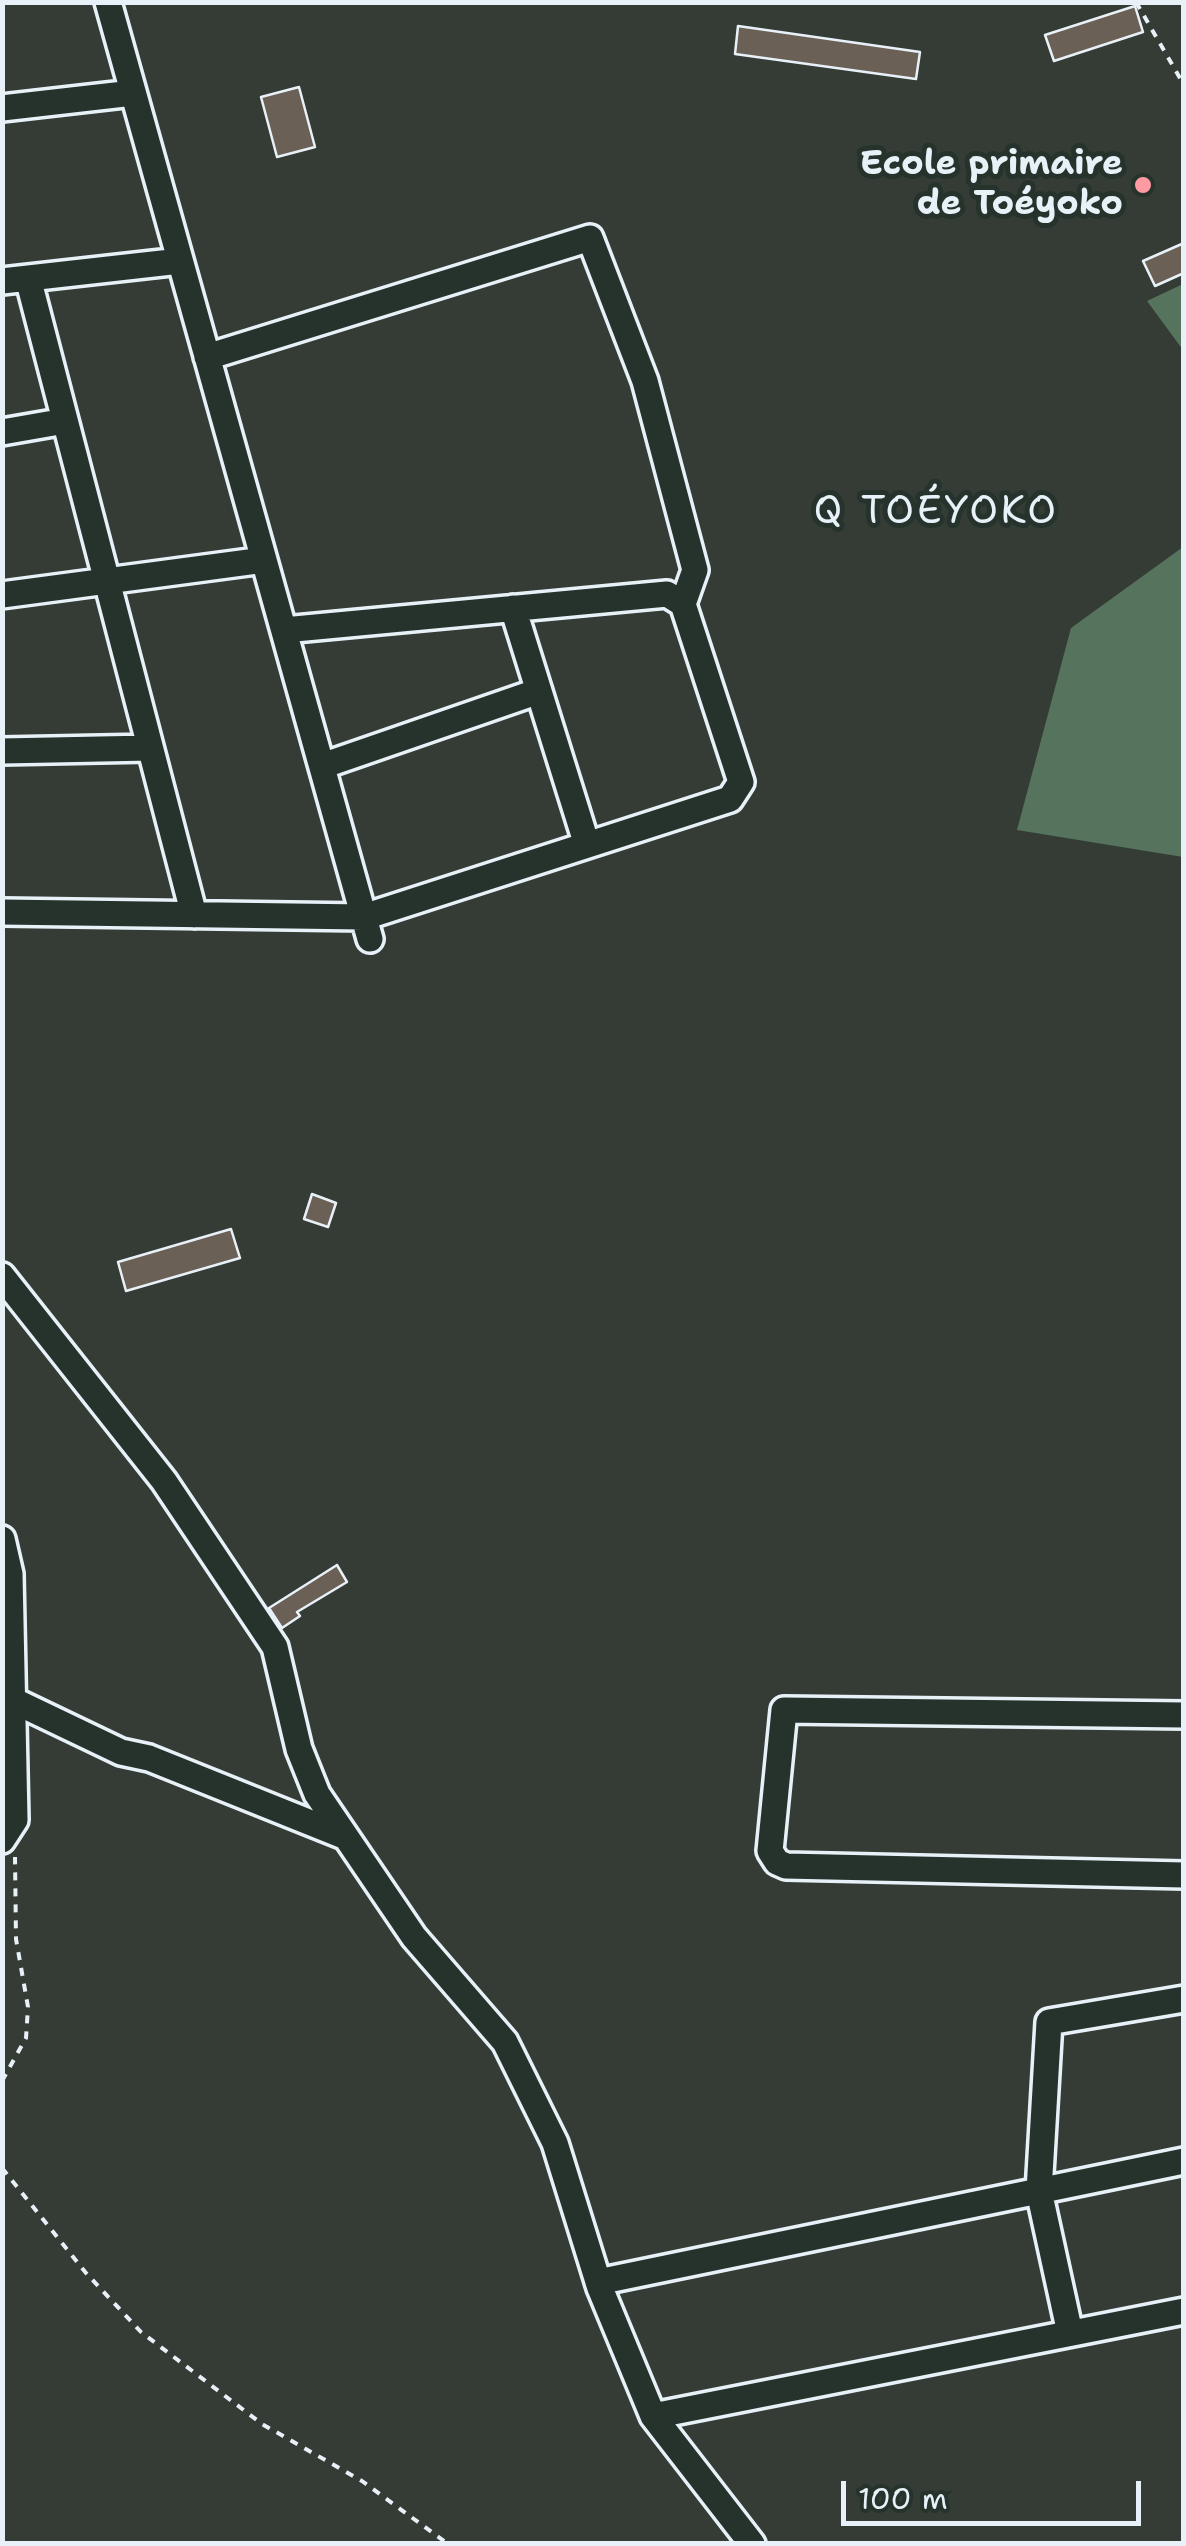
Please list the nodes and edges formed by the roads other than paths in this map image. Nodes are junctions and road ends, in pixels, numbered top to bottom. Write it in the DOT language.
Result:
graph roads {
  1 [pos="108,2"];
  2 [pos="133,93"];
  3 [pos="2,108"];
  4 [pos="180,261"];
  5 [pos="15,279"];
  6 [pos="207,357"];
  7 [pos="65,421"];
  8 [pos="2,432"];
  9 [pos="264,560"];
  10 [pos="107,581"];
  11 [pos="2,594"];
  12 [pos="683,604"];
  13 [pos="513,608"];
  14 [pos="284,630"];
  15 [pos="539,691"];
  16 [pos="150,748"];
  17 [pos="2,750"];
  18 [pos="322,766"];
  19 [pos="587,845"];
  20 [pos="2,912"];
  21 [pos="194,915"];
  22 [pos="367,928"];
  23 [pos="2,1276"];
  24 [pos="2,1539"];
  25 [pos="6,1696"];
  26 [pos="1184,1714"];
  27 [pos="9,1830"];
  28 [pos="346,1837"];
  29 [pos="1184,1875"];
  30 [pos="1184,1999"];
  31 [pos="1184,2160"];
  32 [pos="1039,2190"];
  33 [pos="598,2282"];
  34 [pos="1184,2311"];
  35 [pos="1070,2333"];
  36 [pos="653,2416"];
  37 [pos="752,2544"];
  1 -- 2 [label="street"];
  2 -- 3 [label="street"];
  2 -- 4 [label="street"];
  4 -- 5 [label="street"];
  4 -- 6 [label="street"];
  5 -- 7 [label="street"];
  6 -- 9 [label="street"];
  6 -- 12 [label="street"];
  7 -- 8 [label="street"];
  7 -- 10 [label="street"];
  9 -- 10 [label="street"];
  9 -- 14 [label="street"];
  10 -- 11 [label="street"];
  10 -- 16 [label="street"];
  12 -- 13 [label="street"];
  12 -- 19 [label="street"];
  13 -- 14 [label="street"];
  13 -- 15 [label="street"];
  14 -- 18 [label="street"];
  15 -- 18 [label="street"];
  15 -- 19 [label="street"];
  16 -- 17 [label="street"];
  16 -- 21 [label="street"];
  18 -- 22 [label="street"];
  19 -- 22 [label="street"];
  20 -- 21 [label="street"];
  21 -- 22 [label="street"];
  23 -- 28 [label="street"];
  24 -- 25 [label="street"];
  25 -- 27 [label="street"];
  25 -- 28 [label="street"];
  26 -- 29 [label="street"];
  28 -- 33 [label="street"];
  30 -- 32 [label="street"];
  31 -- 32 [label="street"];
  32 -- 33 [label="street"];
  32 -- 35 [label="street"];
  33 -- 36 [label="street"];
  34 -- 35 [label="street"];
  35 -- 36 [label="street"];
  36 -- 37 [label="street"];
}
